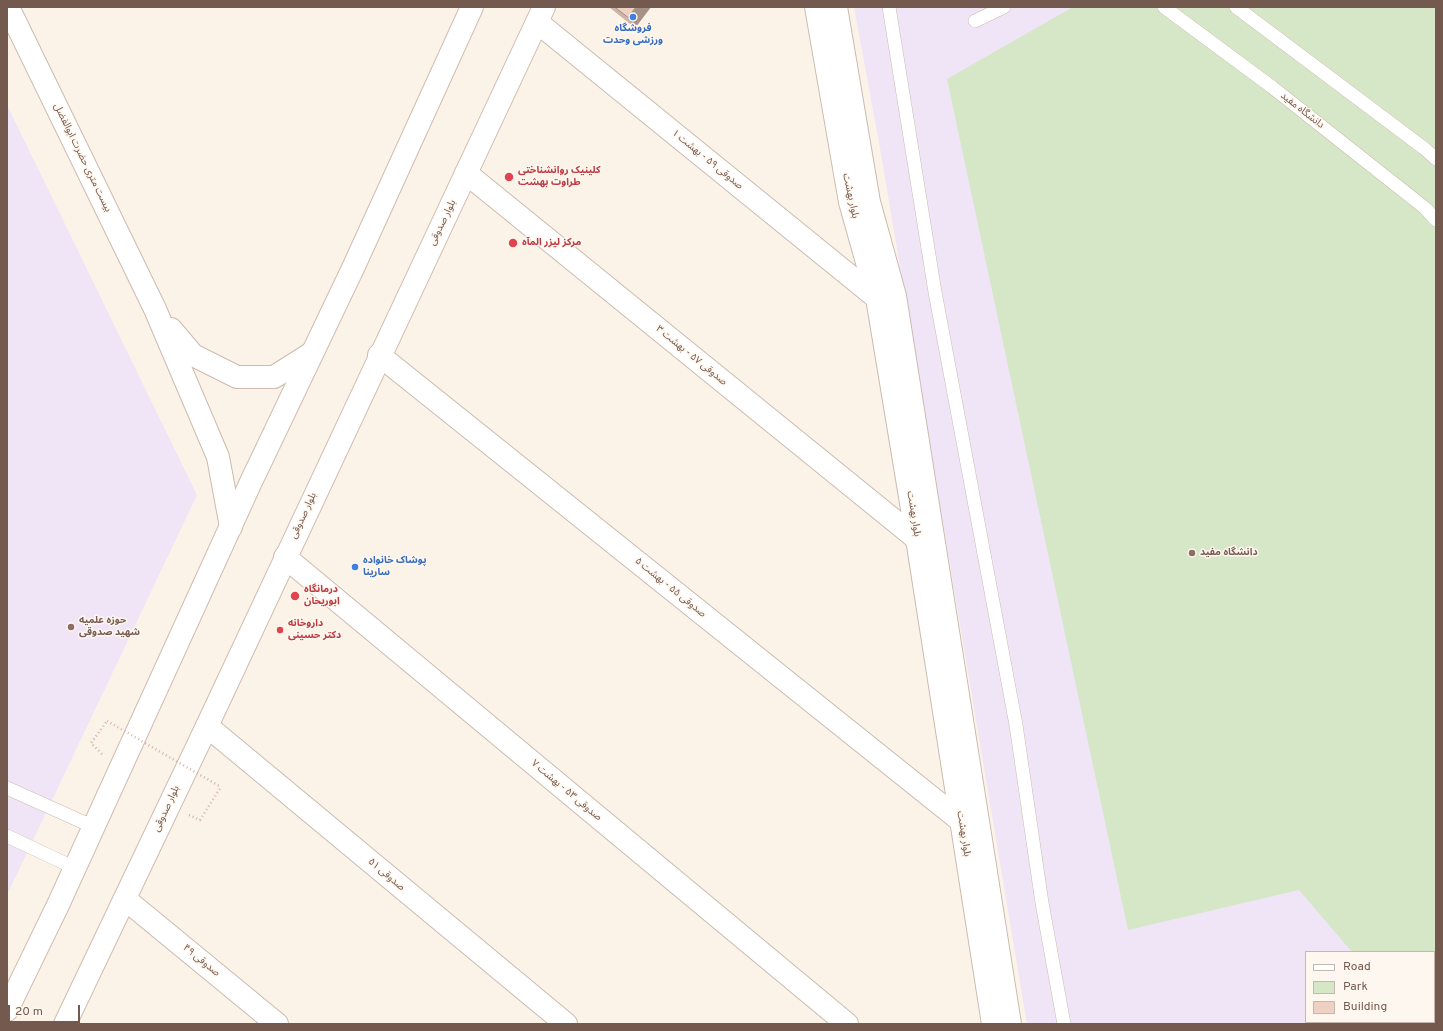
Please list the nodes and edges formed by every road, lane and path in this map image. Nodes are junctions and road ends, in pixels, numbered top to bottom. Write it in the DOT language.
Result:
graph roads {
  1 [pos="8,7"];
  2 [pos="472,7"];
  3 [pos="816,7"];
  4 [pos="836,7"];
  5 [pos="889,7"];
  6 [pos="1004,7"];
  7 [pos="1164,7"];
  8 [pos="1236,7"];
  9 [pos="540,14"];
  10 [pos="976,21"];
  11 [pos="1436,159"];
  12 [pos="466,174"];
  13 [pos="1436,220"];
  14 [pos="876,298"];
  15 [pos="155,309"];
  16 [pos="312,353"];
  17 [pos="379,356"];
  18 [pos="231,527"];
  19 [pos="917,539"];
  20 [pos="285,557"];
  21 [pos="207,726"];
  22 [pos="91,743"];
  23 [pos="7,788"];
  24 [pos="200,820"];
  25 [pos="961,821"];
  26 [pos="94,827"];
  27 [pos="7,836"];
  28 [pos="75,868"];
  29 [pos="125,899"];
  30 [pos="7,1010"];
  31 [pos="65,1024"];
  32 [pos="277,1024"];
  33 [pos="566,1024"];
  34 [pos="847,1024"];
  35 [pos="993,1024"];
  36 [pos="1010,1024"];
  37 [pos="1064,1024"];
  1 -- 15 [label="street, بیست متری حضرت ابوالفضل"];
  2 -- 16 [label="street"];
  3 -- 14 [label="street, بلوار بهشت"];
  4 -- 36 [label="street, بلوار بهشت"];
  5 -- 37 [label="lane"];
  6 -- 10 [label="lane"];
  7 -- 13 [label="lane, دانشگاه مفید"];
  8 -- 11 [label="lane"];
  9 -- 12 [label="street, بلوار صدوقی"];
  9 -- 14 [label="street, صدوقی ۵۹ - بهشت ۱"];
  12 -- 17 [label="street, بلوار صدوقی"];
  12 -- 19 [label="street, صدوقی ۵۷ - بهشت ۳"];
  14 -- 19 [label="street, بلوار بهشت"];
  15 -- 16 [label="street"];
  15 -- 18 [label="street"];
  16 -- 18 [label="street"];
  17 -- 20 [label="street, بلوار صدوقی"];
  17 -- 25 [label="street, صدوقی ۵۵ - بهشت ۵"];
  18 -- 26 [label="street"];
  19 -- 25 [label="street, بلوار بهشت"];
  20 -- 21 [label="street, بلوار صدوقی"];
  20 -- 34 [label="street, صدوقی ۵۳ - بهشت ۷"];
  21 -- 29 [label="street, بلوار صدوقی"];
  21 -- 33 [label="street, صدوقی ۵۱"];
  22 -- 24 [label="path, bridge"];
  23 -- 26 [label="lane"];
  25 -- 35 [label="street, بلوار بهشت"];
  26 -- 28 [label="street"];
  27 -- 28 [label="lane"];
  28 -- 30 [label="street"];
  29 -- 31 [label="street, بلوار صدوقی"];
  29 -- 32 [label="street, صدوقی ۴۹"];
}
